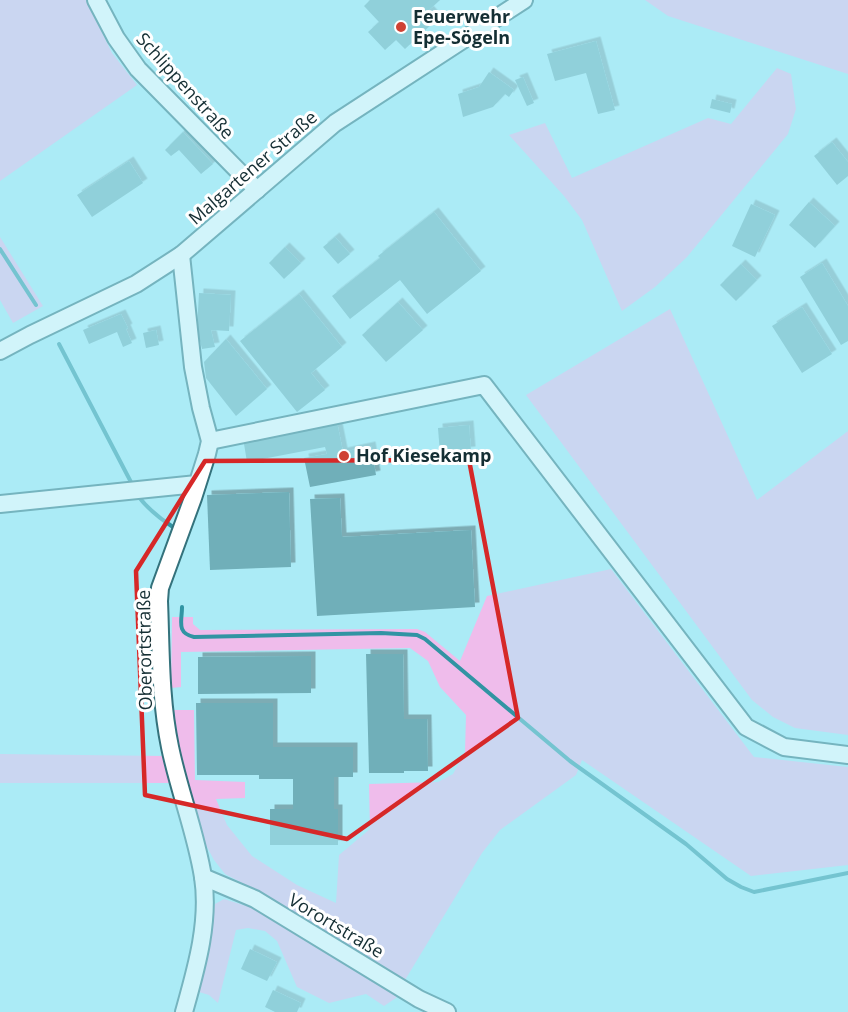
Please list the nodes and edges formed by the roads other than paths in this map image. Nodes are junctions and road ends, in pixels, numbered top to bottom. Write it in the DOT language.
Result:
graph roads {
  1 [pos="96,0"];
  2 [pos="524,0"];
  3 [pos="256,190"];
  4 [pos="181,255"];
  5 [pos="0,351"];
  6 [pos="210,441"];
  7 [pos="197,484"];
  8 [pos="0,504"];
  9 [pos="848,755"];
  10 [pos="203,877"];
  11 [pos="184,1012"];
  12 [pos="447,1012"];
  1 -- 3 [label="street, Schlippenstraße"];
  2 -- 3 [label="street, Malgartener Straße"];
  3 -- 4 [label="street, Malgartener Straße"];
  4 -- 5 [label="street, Malgartener Straße"];
  4 -- 6 [label="street"];
  6 -- 7 [label="street, Oberortstraße"];
  6 -- 9 [label="street"];
  7 -- 8 [label="street"];
  7 -- 10 [label="street, Oberortstraße"];
  10 -- 11 [label="street, Oberortstraße"];
  10 -- 12 [label="street, Vorortstraße"];
}
